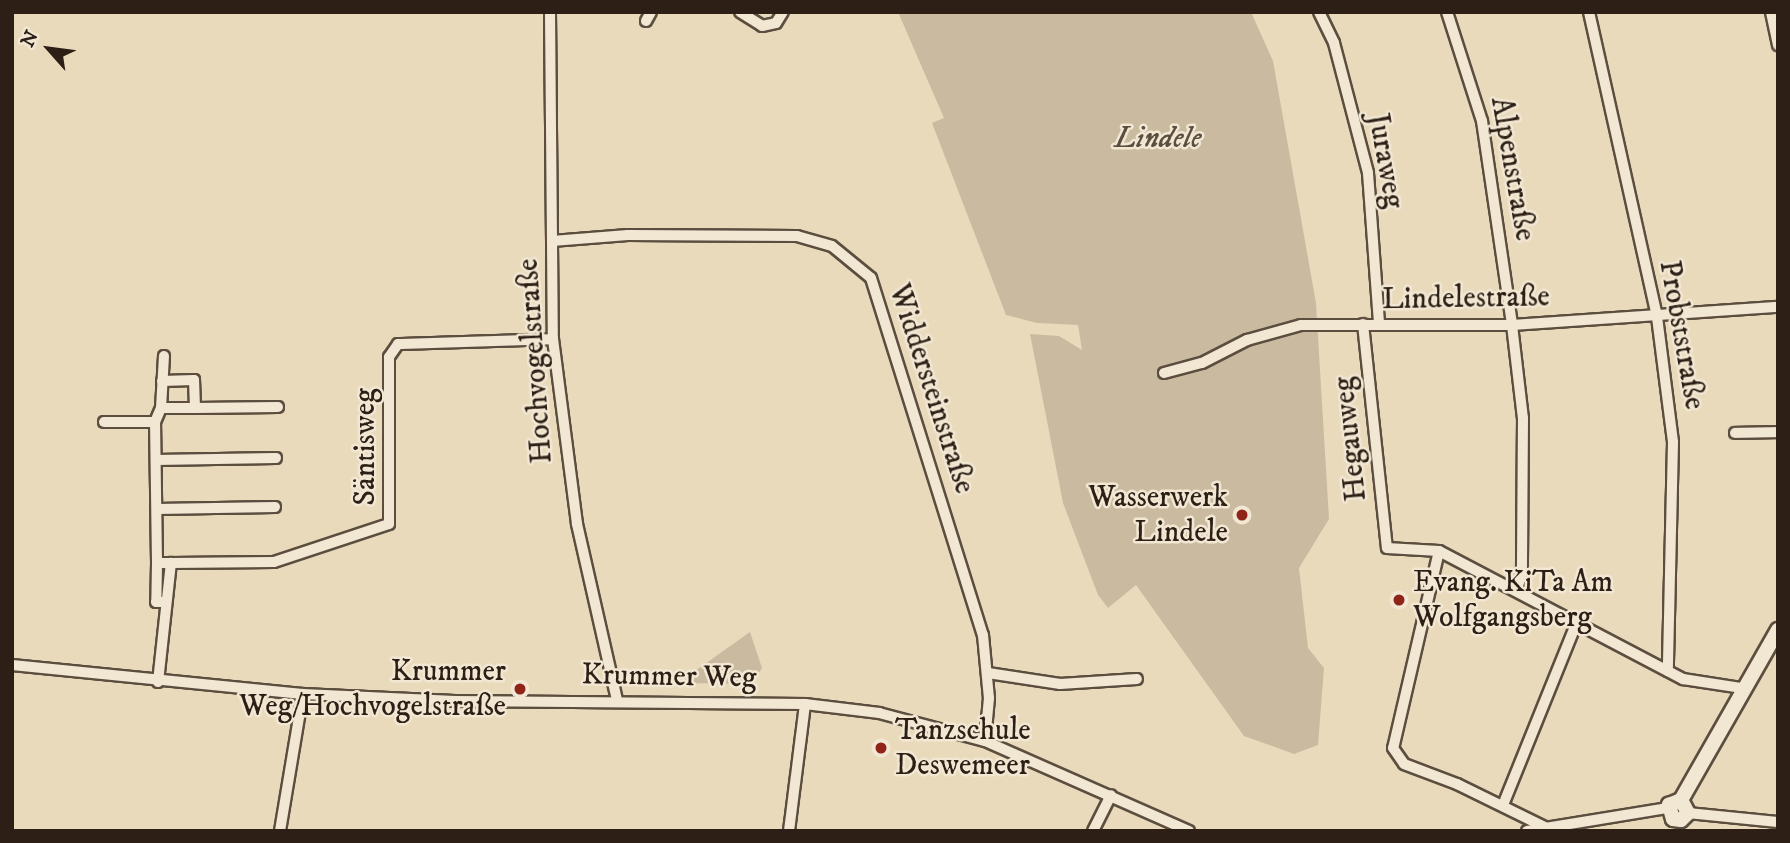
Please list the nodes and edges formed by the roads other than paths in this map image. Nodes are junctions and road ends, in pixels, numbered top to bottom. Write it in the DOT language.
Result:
graph roads {
  1 [pos="550,12"];
  2 [pos="740,12"];
  3 [pos="783,12"];
  4 [pos="1319,12"];
  5 [pos="1447,12"];
  6 [pos="1589,12"];
  7 [pos="1771,12"];
  8 [pos="1778,46"];
  9 [pos="552,241"];
  10 [pos="1778,307"];
  11 [pos="1657,317"];
  12 [pos="1363,324"];
  13 [pos="1379,324"];
  14 [pos="1512,325"];
  15 [pos="553,339"];
  16 [pos="164,355"];
  17 [pos="1164,373"];
  18 [pos="162,381"];
  19 [pos="278,407"];
  20 [pos="161,408"];
  21 [pos="195,408"];
  22 [pos="104,422"];
  23 [pos="155,422"];
  24 [pos="1778,432"];
  25 [pos="1735,433"];
  26 [pos="276,457"];
  27 [pos="156,460"];
  28 [pos="275,506"];
  29 [pos="157,509"];
  30 [pos="1439,551"];
  31 [pos="157,563"];
  32 [pos="171,563"];
  33 [pos="1517,590"];
  34 [pos="165,602"];
  35 [pos="1577,622"];
  36 [pos="1778,630"];
  37 [pos="12,665"];
  38 [pos="1668,671"];
  39 [pos="988,673"];
  40 [pos="1138,679"];
  41 [pos="158,682"];
  42 [pos="1742,688"];
  43 [pos="303,694"];
  44 [pos="617,701"];
  45 [pos="805,704"];
  46 [pos="985,741"];
  47 [pos="1111,794"];
  48 [pos="1681,800"];
  49 [pos="1503,805"];
  50 [pos="1688,813"];
  51 [pos="1670,819"];
  52 [pos="1778,822"];
  53 [pos="1547,828"];
  54 [pos="281,831"];
  55 [pos="789,831"];
  56 [pos="1093,831"];
  57 [pos="1189,831"];
  58 [pos="1527,831"];
  1 -- 9 [label="street, Hochvogelstraße"];
  2 -- 3 [label="street"];
  4 -- 13 [label="street, Juraweg"];
  5 -- 14 [label="street, Alpenstraße"];
  6 -- 11 [label="street, Probststraße"];
  7 -- 8 [label="street"];
  9 -- 15 [label="street, Hochvogelstraße"];
  9 -- 39 [label="street, Widdersteinstraße"];
  10 -- 11 [label="street, Lindelestraße"];
  11 -- 14 [label="street, Lindelestraße"];
  11 -- 38 [label="street, Probststraße"];
  12 -- 13 [label="street, Lindelestraße"];
  12 -- 17 [label="street, Lindelestraße"];
  12 -- 30 [label="street, Hegauweg"];
  13 -- 14 [label="street, Lindelestraße"];
  14 -- 33 [label="street, Alpenstraße"];
  15 -- 32 [label="street, Säntisweg"];
  15 -- 44 [label="street, Hochvogelstraße"];
  16 -- 18 [label="street"];
  18 -- 20 [label="street"];
  18 -- 21 [label="street"];
  19 -- 21 [label="street"];
  20 -- 21 [label="street"];
  20 -- 23 [label="street"];
  22 -- 23 [label="street"];
  23 -- 27 [label="street"];
  24 -- 25 [label="street"];
  26 -- 27 [label="street"];
  27 -- 29 [label="street"];
  28 -- 29 [label="street"];
  29 -- 31 [label="street"];
  30 -- 33 [label="street"];
  30 -- 49 [label="street"];
  31 -- 32 [label="street"];
  31 -- 34 [label="street"];
  32 -- 34 [label="street"];
  33 -- 35 [label="street"];
  34 -- 41 [label="street"];
  35 -- 38 [label="street"];
  35 -- 49 [label="street"];
  36 -- 42 [label="main road"];
  37 -- 41 [label="street, Krummer Weg"];
  38 -- 42 [label="street"];
  39 -- 40 [label="street"];
  39 -- 46 [label="street, Widdersteinstraße"];
  41 -- 43 [label="street, Krummer Weg"];
  42 -- 48 [label="main road"];
  43 -- 44 [label="street, Krummer Weg"];
  43 -- 54 [label="street"];
  44 -- 45 [label="street, Krummer Weg"];
  45 -- 46 [label="street, Krummer Weg"];
  45 -- 55 [label="street"];
  46 -- 47 [label="street, Krummer Weg"];
  47 -- 56 [label="street"];
  47 -- 57 [label="street, Krummer Weg"];
  48 -- 50 [label="main road"];
  48 -- 51 [label="main road"];
  49 -- 53 [label="street"];
  50 -- 51 [label="main road"];
  50 -- 52 [label="street"];
  51 -- 53 [label="street"];
  53 -- 58 [label="street"];
}
